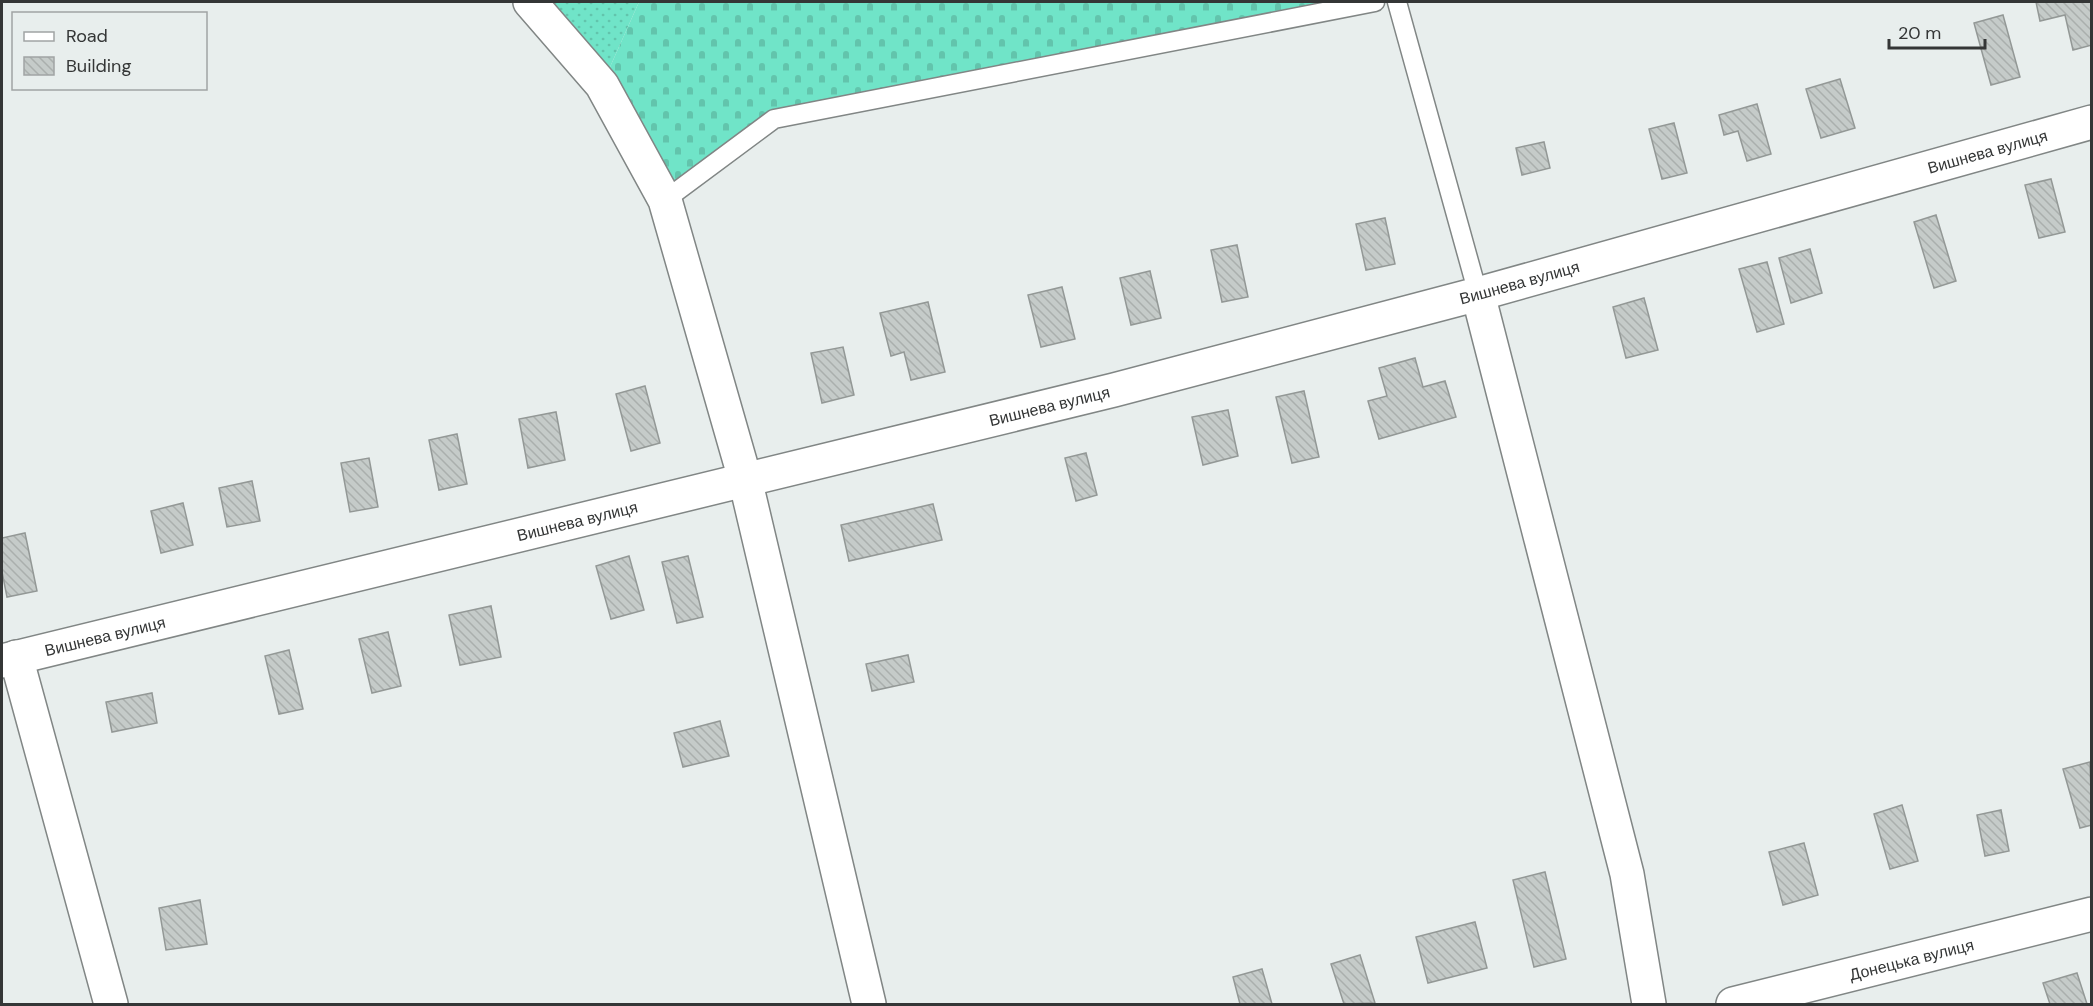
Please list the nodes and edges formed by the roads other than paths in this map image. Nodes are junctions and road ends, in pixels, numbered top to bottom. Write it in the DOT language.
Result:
graph roads {
  1 [pos="530,2"];
  2 [pos="1375,2"];
  3 [pos="1397,2"];
  4 [pos="2091,122"];
  5 [pos="664,200"];
  6 [pos="1478,294"];
  7 [pos="745,479"];
  8 [pos="9,659"];
  9 [pos="2091,914"];
  10 [pos="111,1005"];
  11 [pos="869,1005"];
  12 [pos="1649,1005"];
  13 [pos="1733,1005"];
  1 -- 5 [label="street"];
  2 -- 5 [label="lane"];
  3 -- 6 [label="lane"];
  4 -- 6 [label="street, Вишнева вулиця"];
  5 -- 7 [label="street"];
  6 -- 7 [label="street, Вишнева вулиця"];
  6 -- 12 [label="street"];
  7 -- 8 [label="street, Вишнева вулиця"];
  7 -- 11 [label="street"];
  8 -- 10 [label="street"];
  9 -- 13 [label="street, Донецька вулиця"];
}
